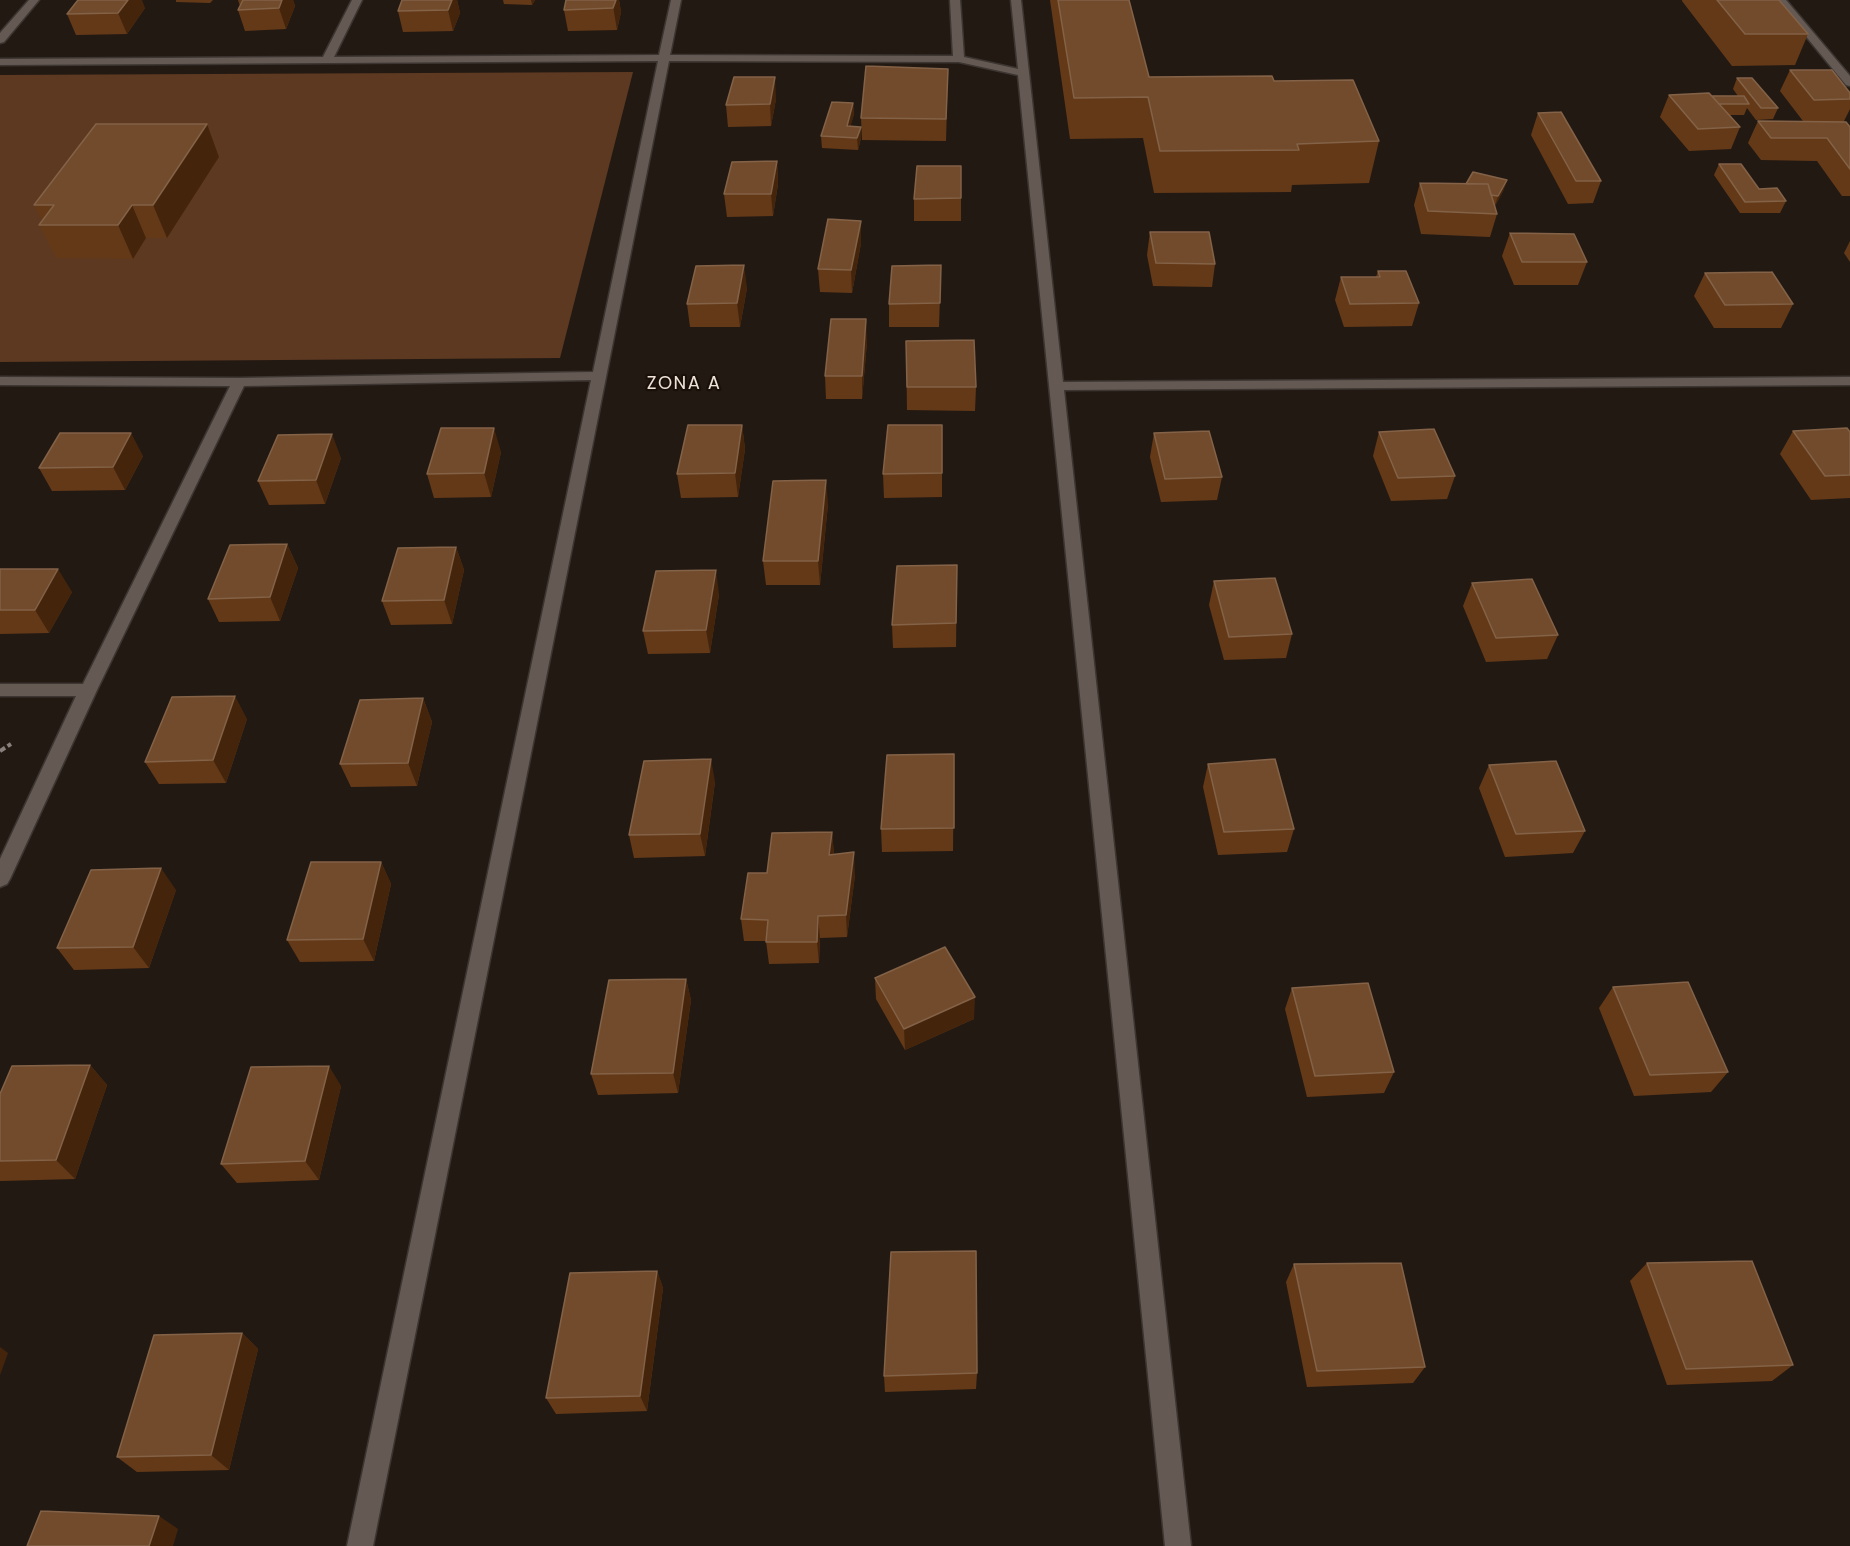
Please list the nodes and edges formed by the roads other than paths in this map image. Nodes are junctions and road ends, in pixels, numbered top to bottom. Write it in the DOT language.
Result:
graph roads {
  1 [pos="34,0"];
  2 [pos="357,0"];
  3 [pos="676,0"];
  4 [pos="955,0"];
  5 [pos="1016,0"];
  6 [pos="1781,0"];
  7 [pos="0,40"];
  8 [pos="664,58"];
  9 [pos="959,59"];
  10 [pos="326,61"];
  11 [pos="0,62"];
  12 [pos="1023,73"];
  13 [pos="1850,83"];
  14 [pos="599,376"];
  15 [pos="0,381"];
  16 [pos="1850,381"];
  17 [pos="239,382"];
  18 [pos="1056,386"];
  19 [pos="0,690"];
  20 [pos="88,690"];
  21 [pos="0,879"];
  22 [pos="360,1546"];
  23 [pos="1178,1546"];
  1 -- 7 [label="street"];
  2 -- 10 [label="street"];
  3 -- 8 [label="street"];
  4 -- 9 [label="street"];
  5 -- 12 [label="street"];
  6 -- 13 [label="street"];
  8 -- 9 [label="street"];
  8 -- 10 [label="street"];
  8 -- 14 [label="street"];
  9 -- 12 [label="street"];
  10 -- 11 [label="street"];
  12 -- 18 [label="street"];
  14 -- 17 [label="street"];
  14 -- 22 [label="street"];
  15 -- 17 [label="street"];
  16 -- 18 [label="street"];
  17 -- 20 [label="street"];
  18 -- 23 [label="street"];
  19 -- 20 [label="street"];
  20 -- 21 [label="street"];
}
